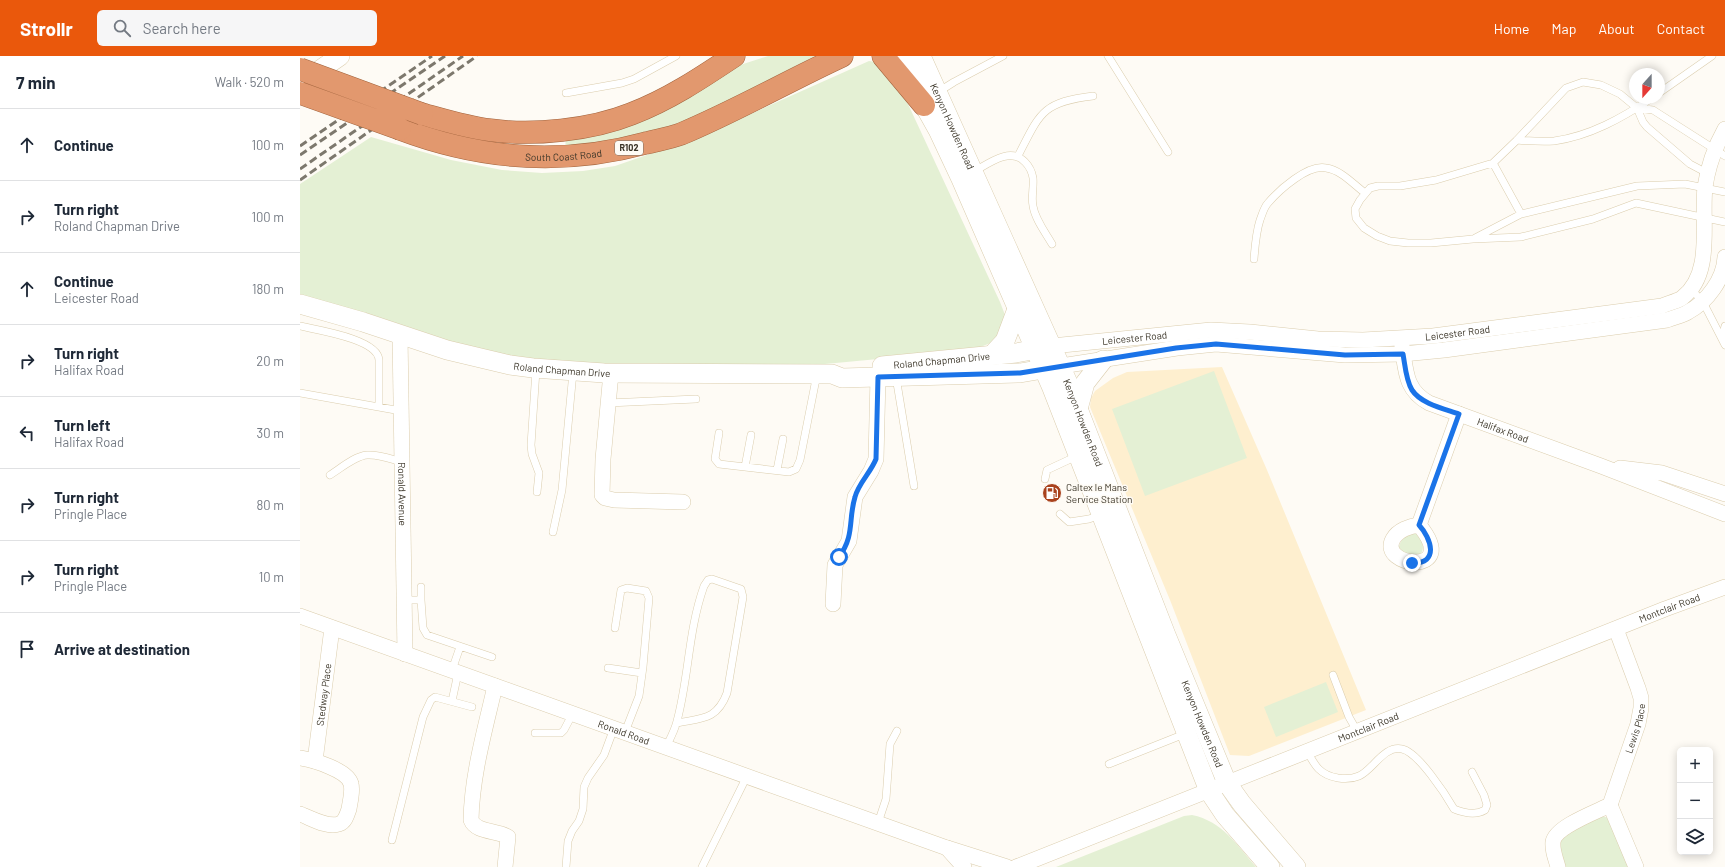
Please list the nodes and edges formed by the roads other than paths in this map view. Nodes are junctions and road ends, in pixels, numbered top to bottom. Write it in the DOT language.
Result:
graph roads {
  1 [pos="340,56"];
  2 [pos="676,56"];
  3 [pos="748,56"];
  4 [pos="842,56"];
  5 [pos="883,56"];
  6 [pos="902,56"];
  7 [pos="920,56"];
  8 [pos="1004,56"];
  9 [pos="1108,56"];
  10 [pos="1712,56"];
  11 [pos="727,59"];
  12 [pos="300,69"];
  13 [pos="300,84"];
  14 [pos="1665,89"];
  15 [pos="300,92"];
  16 [pos="566,93"];
  17 [pos="1093,96"];
  18 [pos="931,99"];
  19 [pos="1643,104"];
  20 [pos="1637,108"];
  21 [pos="1725,129"];
  22 [pos="1517,140"];
  23 [pos="1168,152"];
  24 [pos="1720,153"];
  25 [pos="1018,156"];
  26 [pos="1493,163"];
  27 [pos="1707,173"];
  28 [pos="967,175"];
  29 [pos="1705,188"];
  30 [pos="1725,192"];
  31 [pos="1365,193"];
  32 [pos="1521,214"];
  33 [pos="1703,218"];
  34 [pos="1725,222"];
  35 [pos="1473,239"];
  36 [pos="1052,244"];
  37 [pos="1725,257"];
  38 [pos="1254,259"];
  39 [pos="1723,277"];
  40 [pos="1691,289"];
  41 [pos="1703,302"];
  42 [pos="300,304"];
  43 [pos="1017,309"];
  44 [pos="300,326"];
  45 [pos="1725,326"];
  46 [pos="400,335"];
  47 [pos="1722,338"];
  48 [pos="1401,339"];
  49 [pos="1725,345"];
  50 [pos="1044,348"];
  51 [pos="1403,354"];
  52 [pos="992,355"];
  53 [pos="1103,360"];
  54 [pos="1052,368"];
  55 [pos="536,369"];
  56 [pos="573,372"];
  57 [pos="611,373"];
  58 [pos="824,374"];
  59 [pos="887,377"];
  60 [pos="300,393"];
  61 [pos="696,399"];
  62 [pos="608,403"];
  63 [pos="379,407"];
  64 [pos="1078,409"];
  65 [pos="401,411"];
  66 [pos="1459,414"];
  67 [pos="719,433"];
  68 [pos="751,435"];
  69 [pos="783,438"];
  70 [pos="1086,452"];
  71 [pos="402,462"];
  72 [pos="1601,466"];
  73 [pos="745,467"];
  74 [pos="777,470"];
  75 [pos="330,475"];
  76 [pos="1045,479"];
  77 [pos="914,486"];
  78 [pos="537,492"];
  79 [pos="1725,494"];
  80 [pos="682,502"];
  81 [pos="1109,511"];
  82 [pos="1060,514"];
  83 [pos="1725,514"];
  84 [pos="1419,525"];
  85 [pos="553,532"];
  86 [pos="1723,586"];
  87 [pos="421,587"];
  88 [pos="404,600"];
  89 [pos="421,600"];
  90 [pos="833,604"];
  91 [pos="300,616"];
  92 [pos="332,628"];
  93 [pos="615,628"];
  94 [pos="1616,629"];
  95 [pos="1158,638"];
  96 [pos="460,647"];
  97 [pos="405,654"];
  98 [pos="492,657"];
  99 [pos="608,668"];
  100 [pos="455,672"];
  101 [pos="642,673"];
  102 [pos="1332,675"];
  103 [pos="495,686"];
  104 [pos="452,701"];
  105 [pos="472,707"];
  106 [pos="573,713"];
  107 [pos="677,723"];
  108 [pos="620,730"];
  109 [pos="897,731"];
  110 [pos="1356,731"];
  111 [pos="535,733"];
  112 [pos="1187,733"];
  113 [pos="666,747"];
  114 [pos="1307,751"];
  115 [pos="300,758"];
  116 [pos="315,761"];
  117 [pos="1109,764"];
  118 [pos="1472,772"];
  119 [pos="747,776"];
  120 [pos="1227,783"];
  121 [pos="1209,791"];
  122 [pos="1610,805"];
  123 [pos="300,814"];
  124 [pos="878,823"];
  125 [pos="392,840"];
  126 [pos="947,848"];
  127 [pos="505,867"];
  128 [pos="566,867"];
  129 [pos="702,867"];
  130 [pos="964,867"];
  131 [pos="1007,867"];
  132 [pos="1016,867"];
  133 [pos="1270,867"];
  134 [pos="1296,867"];
  135 [pos="1558,867"];
  136 [pos="1636,867"];
  1 -- 13 [label="street"];
  2 -- 16 [label="lane"];
  3 -- 11 [label="highway"];
  4 -- 15 [label="highway, South Coast Road / R102, bridge"];
  5 -- 18 [label="highway"];
  6 -- 18 [label="street, Kenyon Howden Road"];
  7 -- 18 [label="street, Kenyon Howden Road"];
  8 -- 18 [label="lane"];
  9 -- 23 [label="lane"];
  10 -- 14 [label="lane"];
  11 -- 12 [label="highway, bridge"];
  17 -- 25 [label="lane"];
  18 -- 28 [label="street, Kenyon Howden Road"];
  19 -- 20 [label="lane"];
  20 -- 22 [label="lane"];
  20 -- 22 [label="lane"];
  20 -- 24 [label="lane"];
  20 -- 27 [label="lane"];
  21 -- 24 [label="street, Leicester Road"];
  22 -- 26 [label="lane"];
  24 -- 27 [label="street, Leicester Road"];
  25 -- 28 [label="lane"];
  25 -- 36 [label="lane"];
  26 -- 31 [label="lane"];
  26 -- 32 [label="lane"];
  27 -- 29 [label="street, Leicester Road"];
  28 -- 43 [label="street, Kenyon Howden Road"];
  28 -- 50 [label="street, Kenyon Howden Road"];
  29 -- 30 [label="lane"];
  29 -- 32 [label="lane"];
  29 -- 33 [label="street, Leicester Road"];
  31 -- 35 [label="lane"];
  31 -- 38 [label="lane"];
  32 -- 35 [label="lane"];
  33 -- 34 [label="lane"];
  33 -- 35 [label="lane"];
  33 -- 40 [label="street, Leicester Road"];
  37 -- 39 [label="street, Leicester Road"];
  39 -- 41 [label="street, Leicester Road"];
  40 -- 41 [label="lane"];
  40 -- 48 [label="street, Leicester Road"];
  41 -- 47 [label="lane"];
  41 -- 51 [label="street, Leicester Road"];
  42 -- 46 [label="street, Roland Chapman Drive"];
  43 -- 50 [label="street, Kenyon Howden Road"];
  43 -- 52 [label="street"];
  44 -- 63 [label="lane"];
  45 -- 47 [label="lane"];
  46 -- 55 [label="street, Roland Chapman Drive"];
  46 -- 65 [label="street, Ronald Avenue"];
  47 -- 49 [label="lane"];
  48 -- 50 [label="street, Leicester Road"];
  48 -- 51 [label="street, Halifax Road"];
  50 -- 52 [label="street, Roland Chapman Drive"];
  50 -- 54 [label="street, Kenyon Howden Road"];
  51 -- 53 [label="street, Leicester Road"];
  51 -- 66 [label="street, Halifax Road"];
  52 -- 58 [label="street, Roland Chapman Drive"];
  53 -- 54 [label="street, Leicester Road"];
  53 -- 64 [label="street"];
  54 -- 59 [label="street, Roland Chapman Drive"];
  54 -- 64 [label="street, Kenyon Howden Road"];
  54 -- 70 [label="street, Kenyon Howden Road"];
  55 -- 56 [label="street, Roland Chapman Drive"];
  55 -- 78 [label="lane"];
  56 -- 57 [label="street, Roland Chapman Drive"];
  56 -- 85 [label="lane"];
  57 -- 58 [label="street, Roland Chapman Drive"];
  57 -- 62 [label="street"];
  58 -- 59 [label="street, Roland Chapman Drive"];
  58 -- 74 [label="lane"];
  59 -- 77 [label="lane"];
  59 -- 90 [label="street"];
  60 -- 63 [label="lane"];
  61 -- 62 [label="lane"];
  62 -- 80 [label="street"];
  63 -- 65 [label="lane"];
  64 -- 70 [label="street, Kenyon Howden Road"];
  65 -- 71 [label="street, Ronald Avenue"];
  66 -- 72 [label="street, Halifax Road"];
  66 -- 84 [label="street"];
  67 -- 73 [label="lane"];
  68 -- 73 [label="lane"];
  69 -- 74 [label="lane"];
  70 -- 76 [label="lane"];
  70 -- 81 [label="street, Kenyon Howden Road"];
  71 -- 75 [label="lane"];
  71 -- 88 [label="street, Ronald Avenue"];
  72 -- 79 [label="street, Halifax Road"];
  72 -- 83 [label="street, Halifax Road"];
  73 -- 74 [label="lane"];
  81 -- 82 [label="lane"];
  81 -- 95 [label="street, Kenyon Howden Road"];
  86 -- 94 [label="street, Montclair Road"];
  87 -- 89 [label="lane"];
  88 -- 89 [label="lane"];
  88 -- 97 [label="street, Ronald Avenue"];
  89 -- 96 [label="lane"];
  91 -- 92 [label="street, Ronald Road"];
  92 -- 97 [label="street, Ronald Road"];
  92 -- 116 [label="street, Stedway Place"];
  93 -- 101 [label="lane"];
  94 -- 110 [label="street, Montclair Road"];
  94 -- 122 [label="street, Lewis Place"];
  95 -- 112 [label="street, Kenyon Howden Road"];
  95 -- 120 [label="street, Kenyon Howden Road"];
  96 -- 98 [label="lane"];
  96 -- 100 [label="lane"];
  97 -- 100 [label="street, Ronald Road"];
  99 -- 101 [label="lane"];
  100 -- 103 [label="street, Ronald Road"];
  100 -- 104 [label="lane"];
  101 -- 108 [label="lane"];
  102 -- 110 [label="lane"];
  103 -- 106 [label="street, Ronald Road"];
  103 -- 127 [label="street"];
  104 -- 105 [label="lane"];
  104 -- 125 [label="lane"];
  106 -- 108 [label="street, Ronald Road"];
  106 -- 111 [label="lane"];
  107 -- 107 [label="lane"];
  107 -- 113 [label="lane"];
  108 -- 113 [label="street, Ronald Road"];
  108 -- 128 [label="lane"];
  109 -- 124 [label="lane"];
  110 -- 114 [label="street, Montclair Road"];
  112 -- 117 [label="lane"];
  112 -- 121 [label="street, Kenyon Howden Road"];
  113 -- 119 [label="street, Ronald Road"];
  114 -- 118 [label="lane"];
  114 -- 120 [label="street, Montclair Road"];
  115 -- 116 [label="street"];
  116 -- 123 [label="street"];
  119 -- 124 [label="street, Ronald Road"];
  119 -- 129 [label="lane"];
  120 -- 121 [label="street, Montclair Road"];
  120 -- 134 [label="street, Kenyon Howden Road"];
  121 -- 132 [label="street, Montclair Road"];
  121 -- 133 [label="street, Kenyon Howden Road"];
  122 -- 135 [label="street"];
  122 -- 136 [label="street"];
  124 -- 126 [label="street, Ronald Road"];
  126 -- 130 [label="street, Ronald Road"];
  126 -- 131 [label="street, Ronald Road"];
}
